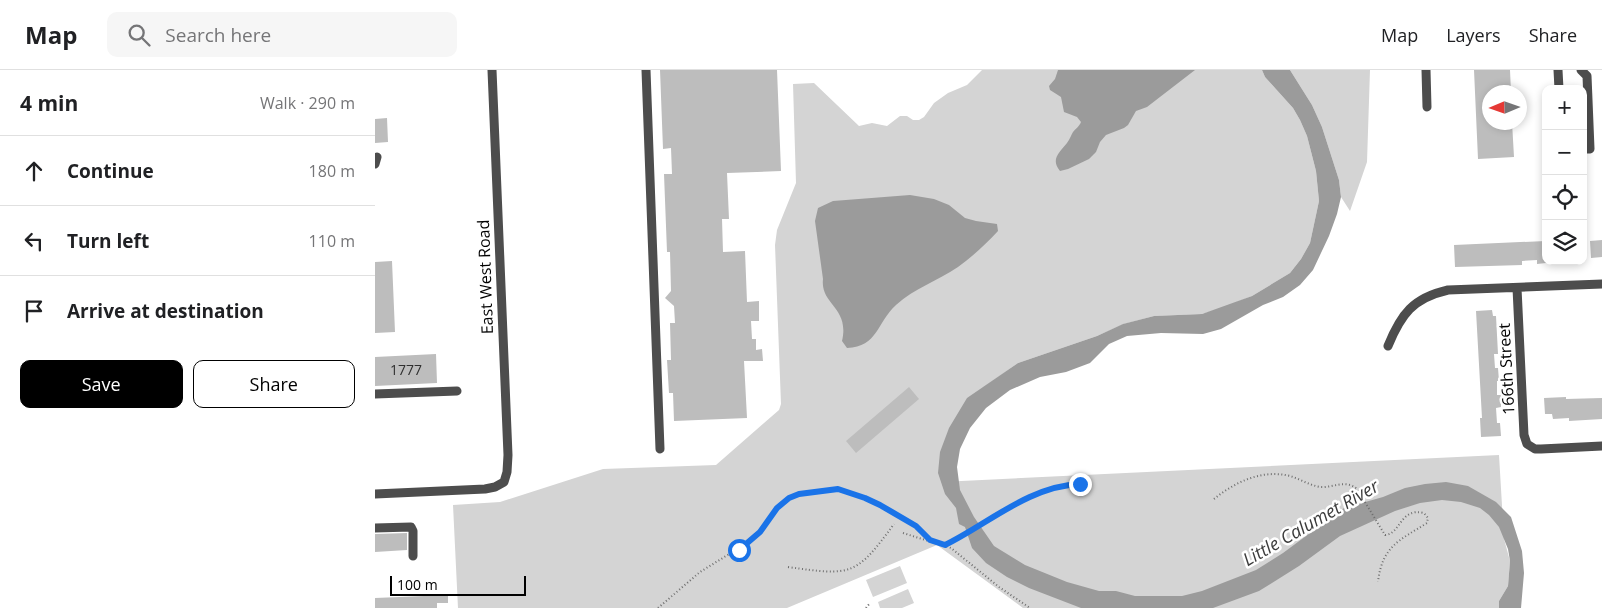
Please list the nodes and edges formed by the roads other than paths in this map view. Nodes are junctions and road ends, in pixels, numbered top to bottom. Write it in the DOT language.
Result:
graph roads {
  1 [pos="492,70"];
  2 [pos="646,70"];
  3 [pos="1426,70"];
  4 [pos="1558,70"];
  5 [pos="1581,70"];
  6 [pos="1559,85"];
  7 [pos="1427,107"];
  8 [pos="1587,149"];
  9 [pos="1602,284"];
  10 [pos="1517,288"];
  11 [pos="1389,346"];
  12 [pos="457,391"];
  13 [pos="375,394"];
  14 [pos="1602,447"];
  15 [pos="660,449"];
  16 [pos="375,494"];
  17 [pos="375,528"];
  18 [pos="413,556"];
  1 -- 16 [label="street, East West Road"];
  2 -- 15 [label="street"];
  3 -- 7 [label="street"];
  4 -- 6 [label="street"];
  5 -- 8 [label="street"];
  9 -- 10 [label="street"];
  10 -- 11 [label="street"];
  10 -- 14 [label="street, 166th Street"];
  12 -- 13 [label="street"];
  17 -- 18 [label="street"];
}
